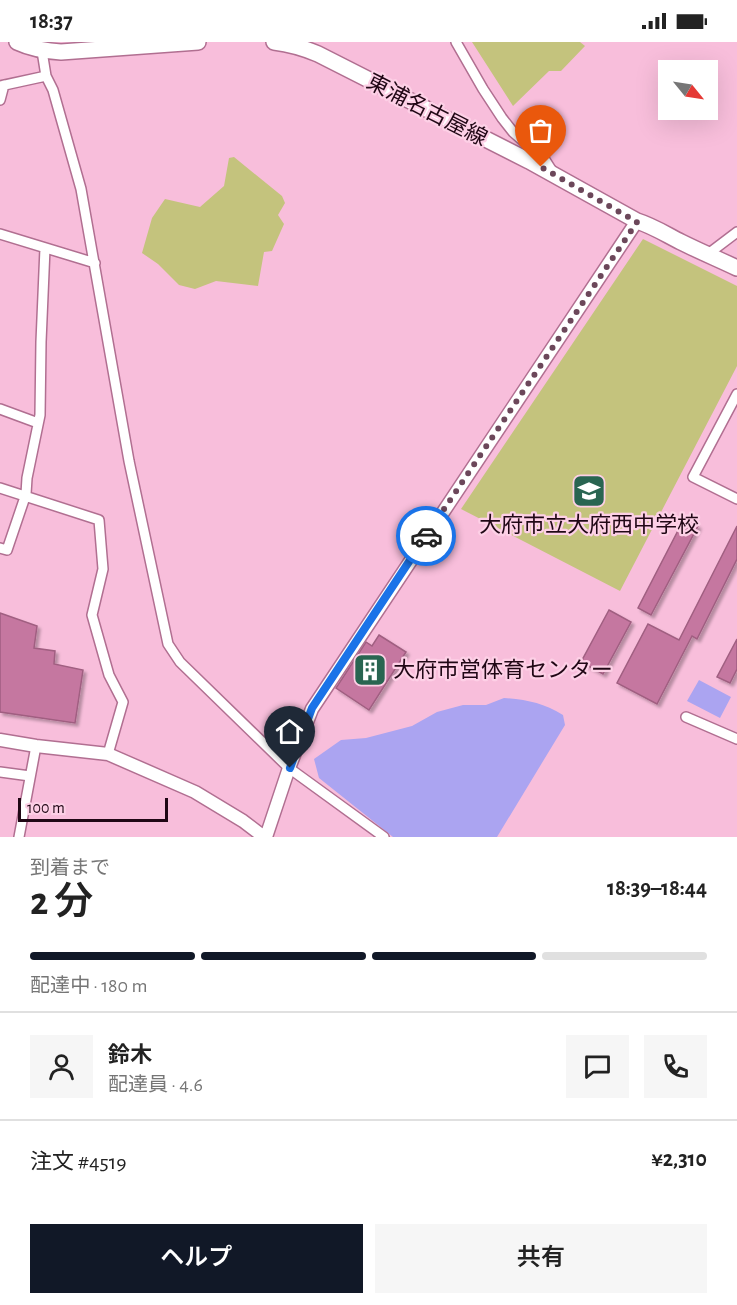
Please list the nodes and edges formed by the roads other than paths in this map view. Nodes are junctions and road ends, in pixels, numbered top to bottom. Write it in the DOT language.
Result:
graph roads {
  1 [pos="17,42"];
  2 [pos="198,42"];
  3 [pos="274,42"];
  4 [pos="456,42"];
  5 [pos="42,51"];
  6 [pos="46,76"];
  7 [pos="2,85"];
  8 [pos="0,100"];
  9 [pos="553,173"];
  10 [pos="637,222"];
  11 [pos="737,232"];
  12 [pos="0,234"];
  13 [pos="45,248"];
  14 [pos="708,254"];
  15 [pos="95,263"];
  16 [pos="737,268"];
  17 [pos="737,394"];
  18 [pos="0,409"];
  19 [pos="38,423"];
  20 [pos="0,488"];
  21 [pos="26,496"];
  22 [pos="737,499"];
  23 [pos="0,548"];
  24 [pos="686,717"];
  25 [pos="736,738"];
  26 [pos="0,740"];
  27 [pos="36,746"];
  28 [pos="108,754"];
  29 [pos="290,768"];
  30 [pos="0,772"];
  31 [pos="30,776"];
  32 [pos="19,837"];
  33 [pos="265,837"];
  34 [pos="384,837"];
  1 -- 5 [label="main road"];
  2 -- 5 [label="main road"];
  3 -- 9 [label="main road, 東浦名古屋線"];
  4 -- 9 [label="street"];
  5 -- 6 [label="street"];
  6 -- 7 [label="street"];
  6 -- 15 [label="street"];
  7 -- 8 [label="street"];
  9 -- 10 [label="main road, 東浦名古屋線"];
  10 -- 14 [label="main road, 東浦名古屋線"];
  10 -- 29 [label="street"];
  11 -- 14 [label="street"];
  12 -- 13 [label="street"];
  13 -- 15 [label="street"];
  13 -- 19 [label="street"];
  14 -- 16 [label="main road, 東浦名古屋線"];
  15 -- 29 [label="street"];
  17 -- 22 [label="street"];
  18 -- 19 [label="street"];
  19 -- 21 [label="street"];
  20 -- 21 [label="street"];
  21 -- 23 [label="street"];
  21 -- 28 [label="street"];
  24 -- 25 [label="street"];
  26 -- 27 [label="street"];
  27 -- 28 [label="street"];
  27 -- 31 [label="street"];
  28 -- 33 [label="street"];
  29 -- 33 [label="street"];
  29 -- 34 [label="street"];
  30 -- 31 [label="street"];
  31 -- 32 [label="street"];
}
